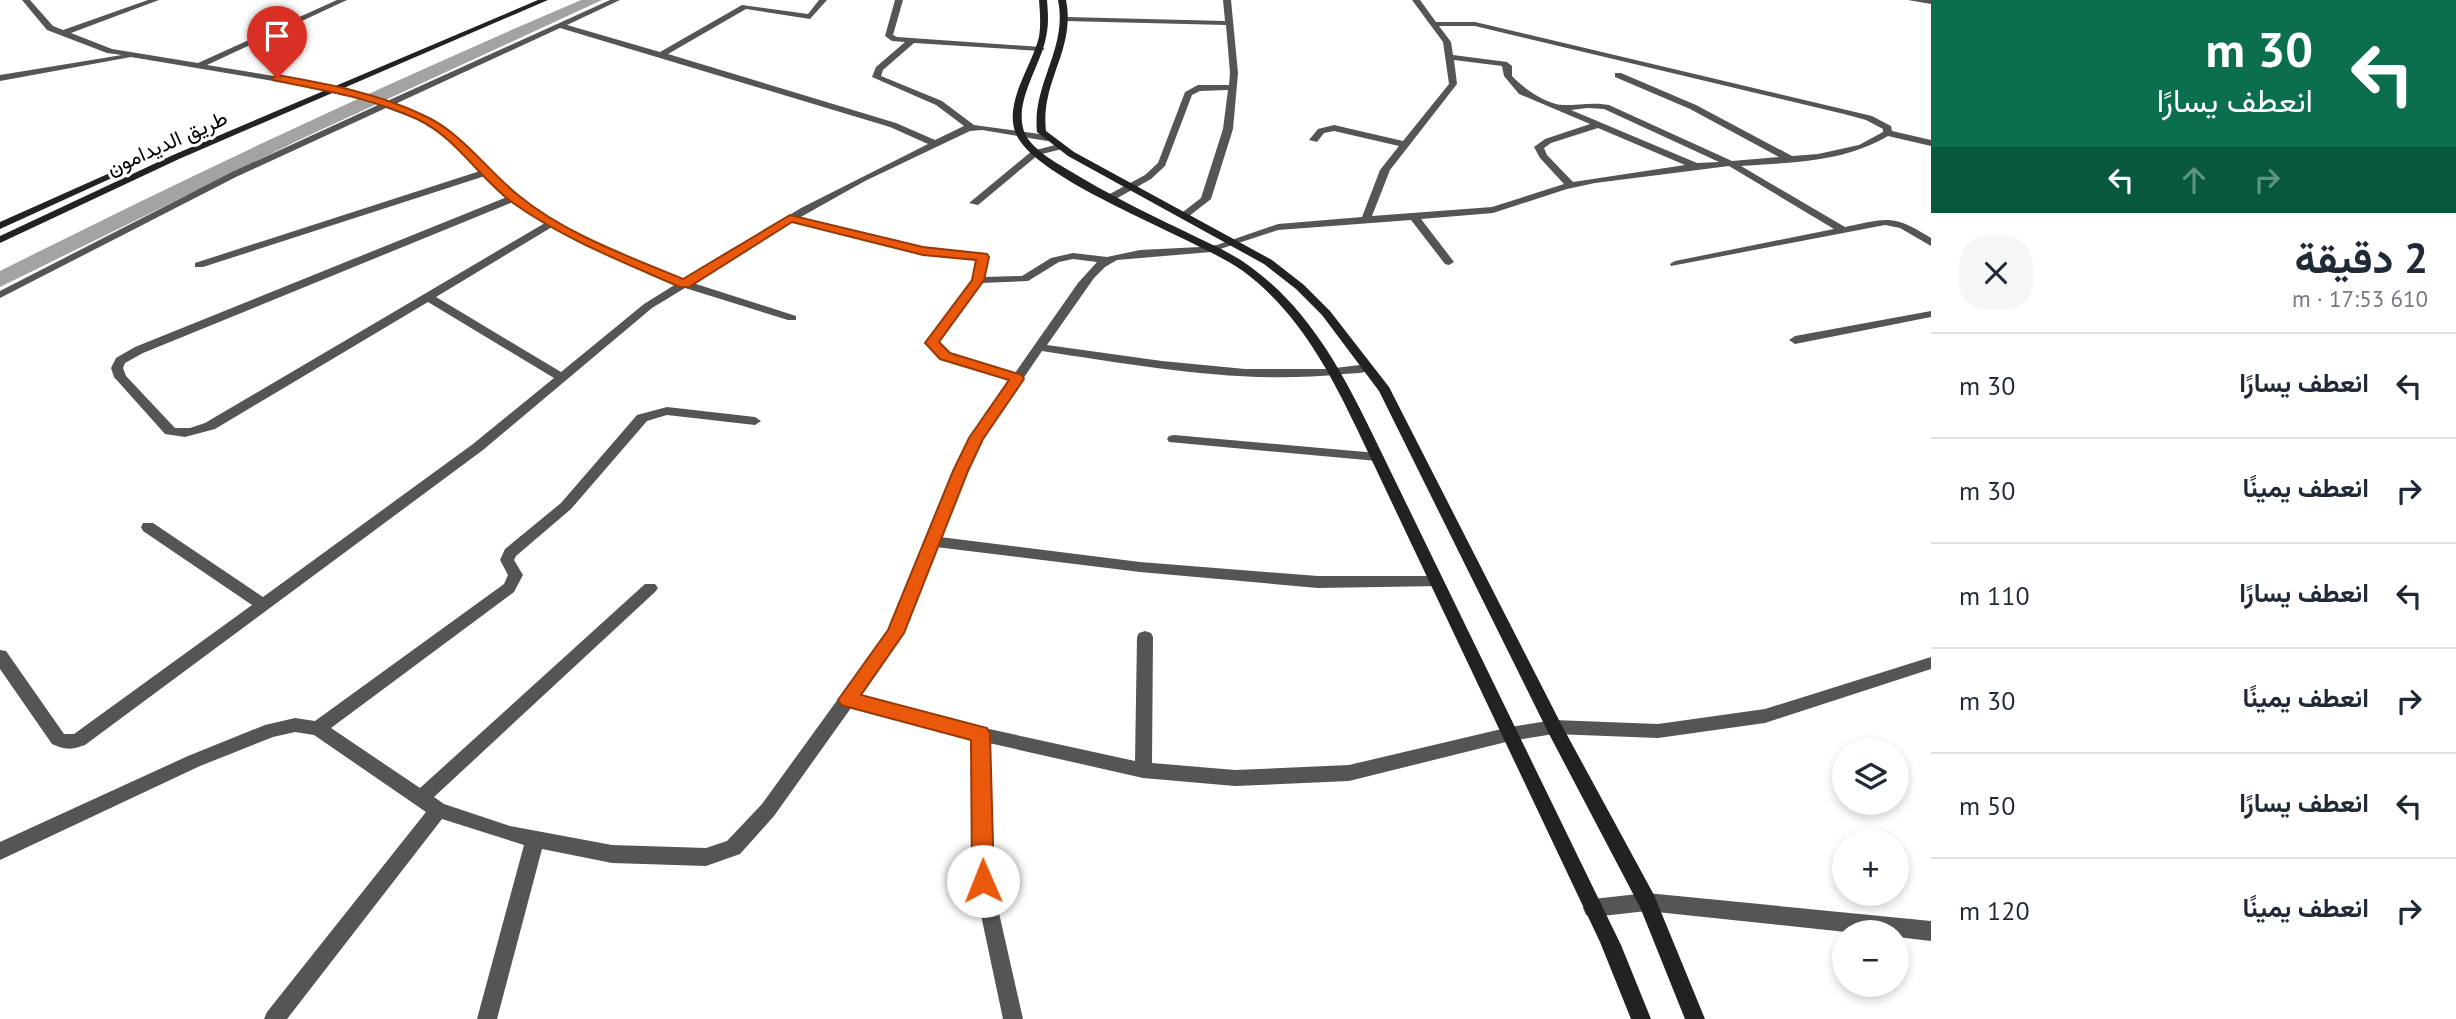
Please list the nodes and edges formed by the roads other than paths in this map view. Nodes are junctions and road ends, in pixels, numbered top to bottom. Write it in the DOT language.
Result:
graph roads {
  1 [pos="26,0"];
  2 [pos="155,0"];
  3 [pos="343,0"];
  4 [pos="528,0"];
  5 [pos="544,0"];
  6 [pos="617,0"];
  7 [pos="823,0"];
  8 [pos="899,0"];
  9 [pos="1043,0"];
  10 [pos="1062,0"];
  11 [pos="1227,0"];
  12 [pos="1416,0"];
  13 [pos="1912,0"];
  14 [pos="1931,2"];
  15 [pos="1066,19"];
  16 [pos="1229,23"];
  17 [pos="1437,24"];
  18 [pos="560,26"];
  19 [pos="61,34"];
  20 [pos="910,42"];
  21 [pos="1041,49"];
  22 [pos="661,55"];
  23 [pos="132,56"];
  24 [pos="1450,57"];
  25 [pos="202,64"];
  26 [pos="1618,75"];
  27 [pos="0,78"];
  28 [pos="322,86"];
  29 [pos="1233,87"];
  30 [pos="335,88"];
  31 [pos="384,103"];
  32 [pos="1564,108"];
  33 [pos="1600,124"];
  34 [pos="971,127"];
  35 [pos="1887,133"];
  36 [pos="1021,135"];
  37 [pos="1314,140"];
  38 [pos="1053,142"];
  39 [pos="1931,143"];
  40 [pos="936,144"];
  41 [pos="1406,145"];
  42 [pos="1035,153"];
  43 [pos="1791,160"];
  44 [pos="1732,164"];
  45 [pos="1697,166"];
  46 [pos="486,172"];
  47 [pos="1570,185"];
  48 [pos="1132,187"];
  49 [pos="514,198"];
  50 [pos="1111,198"];
  51 [pos="974,203"];
  52 [pos="1184,215"];
  53 [pos="1414,216"];
  54 [pos="790,219"];
  55 [pos="1366,220"];
  56 [pos="552,223"];
  57 [pos="0,226"];
  58 [pos="1845,231"];
  59 [pos="0,240"];
  60 [pos="1233,242"];
  61 [pos="1931,243"];
  62 [pos="1212,249"];
  63 [pos="1107,260"];
  64 [pos="1449,262"];
  65 [pos="1675,264"];
  66 [pos="199,265"];
  67 [pos="978,280"];
  68 [pos="684,284"];
  69 [pos="0,295"];
  70 [pos="428,297"];
  71 [pos="1931,314"];
  72 [pos="792,318"];
  73 [pos="1795,340"];
  74 [pos="1039,347"];
  75 [pos="1368,368"];
  76 [pos="1334,373"];
  77 [pos="561,377"];
  78 [pos="1017,379"];
  79 [pos="755,421"];
  80 [pos="1174,439"];
  81 [pos="1377,457"];
  82 [pos="148,527"];
  83 [pos="931,541"];
  84 [pos="1437,582"];
  85 [pos="650,589"];
  86 [pos="264,605"];
  87 [pos="1145,638"];
  88 [pos="0,656"];
  89 [pos="1931,663"];
  90 [pos="848,700"];
  91 [pos="1554,727"];
  92 [pos="318,728"];
  93 [pos="980,734"];
  94 [pos="1510,734"];
  95 [pos="1143,770"];
  96 [pos="421,799"];
  97 [pos="438,810"];
  98 [pos="535,839"];
  99 [pos="0,852"];
  100 [pos="1647,902"];
  101 [pos="1593,908"];
  102 [pos="1931,931"];
  103 [pos="274,1019"];
  104 [pos="487,1019"];
  105 [pos="1013,1019"];
  106 [pos="1641,1019"];
  107 [pos="1695,1019"];
  1 -- 19 [label="street"];
  2 -- 19 [label="street"];
  3 -- 25 [label="street"];
  4 -- 28 [label="street, طريق الديدامون"];
  5 -- 30 [label="street, طريق الديدامون"];
  6 -- 18 [label="street"];
  7 -- 22 [label="street"];
  8 -- 20 [label="street"];
  9 -- 21 [label="street"];
  10 -- 15 [label="street"];
  11 -- 16 [label="street"];
  12 -- 17 [label="street"];
  13 -- 14 [label="street"];
  15 -- 16 [label="street"];
  15 -- 38 [label="street"];
  16 -- 29 [label="street"];
  17 -- 24 [label="street"];
  17 -- 35 [label="street"];
  18 -- 22 [label="street"];
  18 -- 31 [label="street"];
  19 -- 23 [label="street"];
  20 -- 21 [label="street"];
  20 -- 34 [label="street"];
  21 -- 36 [label="street"];
  22 -- 40 [label="street"];
  23 -- 25 [label="street"];
  23 -- 27 [label="street"];
  24 -- 32 [label="street"];
  24 -- 41 [label="street"];
  25 -- 28 [label="street"];
  26 -- 43 [label="street"];
  28 -- 30 [label="street"];
  28 -- 57 [label="street, طريق الديدامون"];
  29 -- 48 [label="street"];
  29 -- 52 [label="street"];
  30 -- 31 [label="street"];
  30 -- 59 [label="street, طريق الديدامون"];
  31 -- 46 [label="street"];
  31 -- 69 [label="street"];
  32 -- 33 [label="street"];
  32 -- 44 [label="street"];
  33 -- 45 [label="street"];
  33 -- 47 [label="street"];
  34 -- 36 [label="street"];
  34 -- 40 [label="street"];
  35 -- 39 [label="street"];
  35 -- 43 [label="street"];
  36 -- 38 [label="street"];
  36 -- 42 [label="street"];
  37 -- 41 [label="street"];
  38 -- 42 [label="street"];
  38 -- 48 [label="street"];
  40 -- 54 [label="street"];
  41 -- 55 [label="street"];
  42 -- 50 [label="street"];
  42 -- 51 [label="street"];
  43 -- 44 [label="street"];
  44 -- 45 [label="street"];
  44 -- 58 [label="street"];
  45 -- 47 [label="street"];
  46 -- 49 [label="street"];
  46 -- 66 [label="street"];
  47 -- 53 [label="street"];
  48 -- 50 [label="street"];
  48 -- 52 [label="street"];
  49 -- 56 [label="street"];
  49 -- 70 [label="street"];
  50 -- 62 [label="street"];
  52 -- 60 [label="street"];
  53 -- 55 [label="street"];
  53 -- 64 [label="street"];
  54 -- 67 [label="street"];
  54 -- 68 [label="street"];
  55 -- 60 [label="street"];
  56 -- 68 [label="street"];
  56 -- 70 [label="street"];
  58 -- 61 [label="street"];
  58 -- 65 [label="street"];
  60 -- 62 [label="street"];
  60 -- 75 [label="street"];
  62 -- 63 [label="street"];
  62 -- 76 [label="street"];
  63 -- 67 [label="street"];
  63 -- 74 [label="street"];
  67 -- 78 [label="street"];
  68 -- 72 [label="street"];
  68 -- 77 [label="street"];
  70 -- 77 [label="street"];
  71 -- 73 [label="street"];
  74 -- 76 [label="street"];
  74 -- 78 [label="street"];
  75 -- 76 [label="street"];
  75 -- 91 [label="street"];
  76 -- 81 [label="street"];
  77 -- 86 [label="street"];
  78 -- 83 [label="street"];
  79 -- 92 [label="street"];
  80 -- 81 [label="street"];
  81 -- 84 [label="street"];
  82 -- 86 [label="street"];
  83 -- 84 [label="street"];
  83 -- 90 [label="street"];
  84 -- 94 [label="street"];
  85 -- 96 [label="street"];
  86 -- 88 [label="street"];
  87 -- 95 [label="street"];
  89 -- 91 [label="street"];
  90 -- 93 [label="street"];
  90 -- 98 [label="street"];
  91 -- 94 [label="street"];
  91 -- 100 [label="street"];
  92 -- 96 [label="street"];
  92 -- 99 [label="street"];
  93 -- 95 [label="street"];
  93 -- 105 [label="street"];
  94 -- 95 [label="street"];
  94 -- 101 [label="street"];
  96 -- 97 [label="street"];
  97 -- 98 [label="street"];
  97 -- 103 [label="street"];
  98 -- 104 [label="street"];
  100 -- 101 [label="street"];
  100 -- 102 [label="street"];
  100 -- 107 [label="street"];
  101 -- 106 [label="street"];
}
